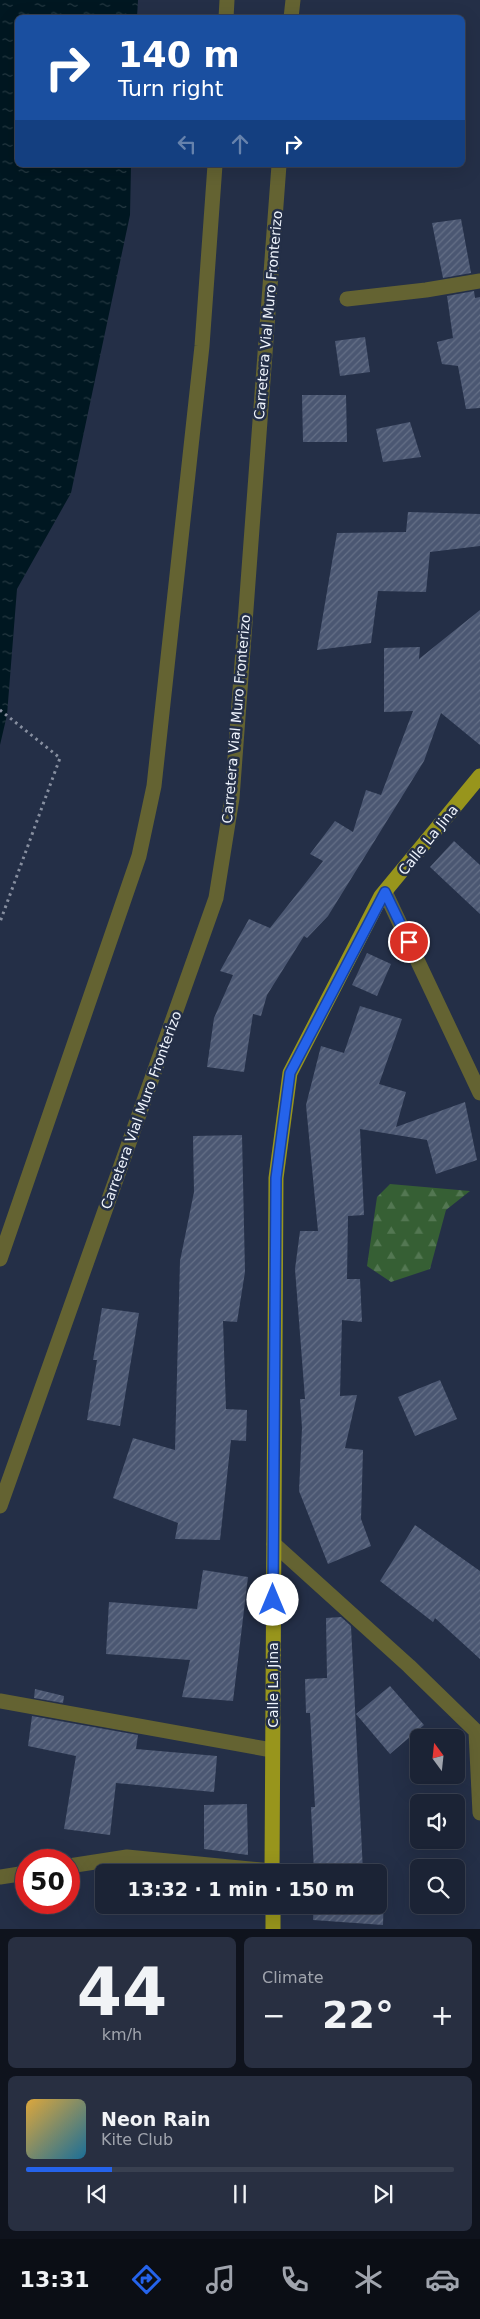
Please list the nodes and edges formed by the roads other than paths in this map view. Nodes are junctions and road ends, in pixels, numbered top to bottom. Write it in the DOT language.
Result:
graph roads {
  1 [pos="227,0"];
  2 [pos="292,0"];
  3 [pos="226,15"];
  4 [pos="291,15"];
  5 [pos="215,167"];
  6 [pos="280,167"];
  7 [pos="480,281"];
  8 [pos="347,299"];
  9 [pos="480,776"];
  10 [pos="385,892"];
  11 [pos="480,1093"];
  12 [pos="0,1259"];
  13 [pos="0,1506"];
  14 [pos="274,1544"];
  15 [pos="0,1702"];
  16 [pos="478,1734"];
  17 [pos="272,1750"];
  18 [pos="480,1813"];
  19 [pos="80,1864"];
  20 [pos="195,1864"];
  21 [pos="272,1864"];
  22 [pos="15,1875"];
  23 [pos="0,1877"];
  24 [pos="273,1914"];
  25 [pos="273,1929"];
  1 -- 3 [label="street"];
  2 -- 4 [label="street"];
  5 -- 12 [label="street"];
  6 -- 13 [label="street, Carretera Vial Muro Fronterizo"];
  7 -- 8 [label="street"];
  9 -- 10 [label="main road, Calle La Jina"];
  10 -- 11 [label="street"];
  10 -- 14 [label="main road, Calle La Jina"];
  14 -- 16 [label="street"];
  14 -- 17 [label="main road, Calle La Jina"];
  15 -- 17 [label="street"];
  16 -- 18 [label="street"];
  17 -- 21 [label="main road, Calle La Jina"];
  19 -- 20 [label="street"];
  22 -- 23 [label="street"];
  24 -- 25 [label="main road"];
}
